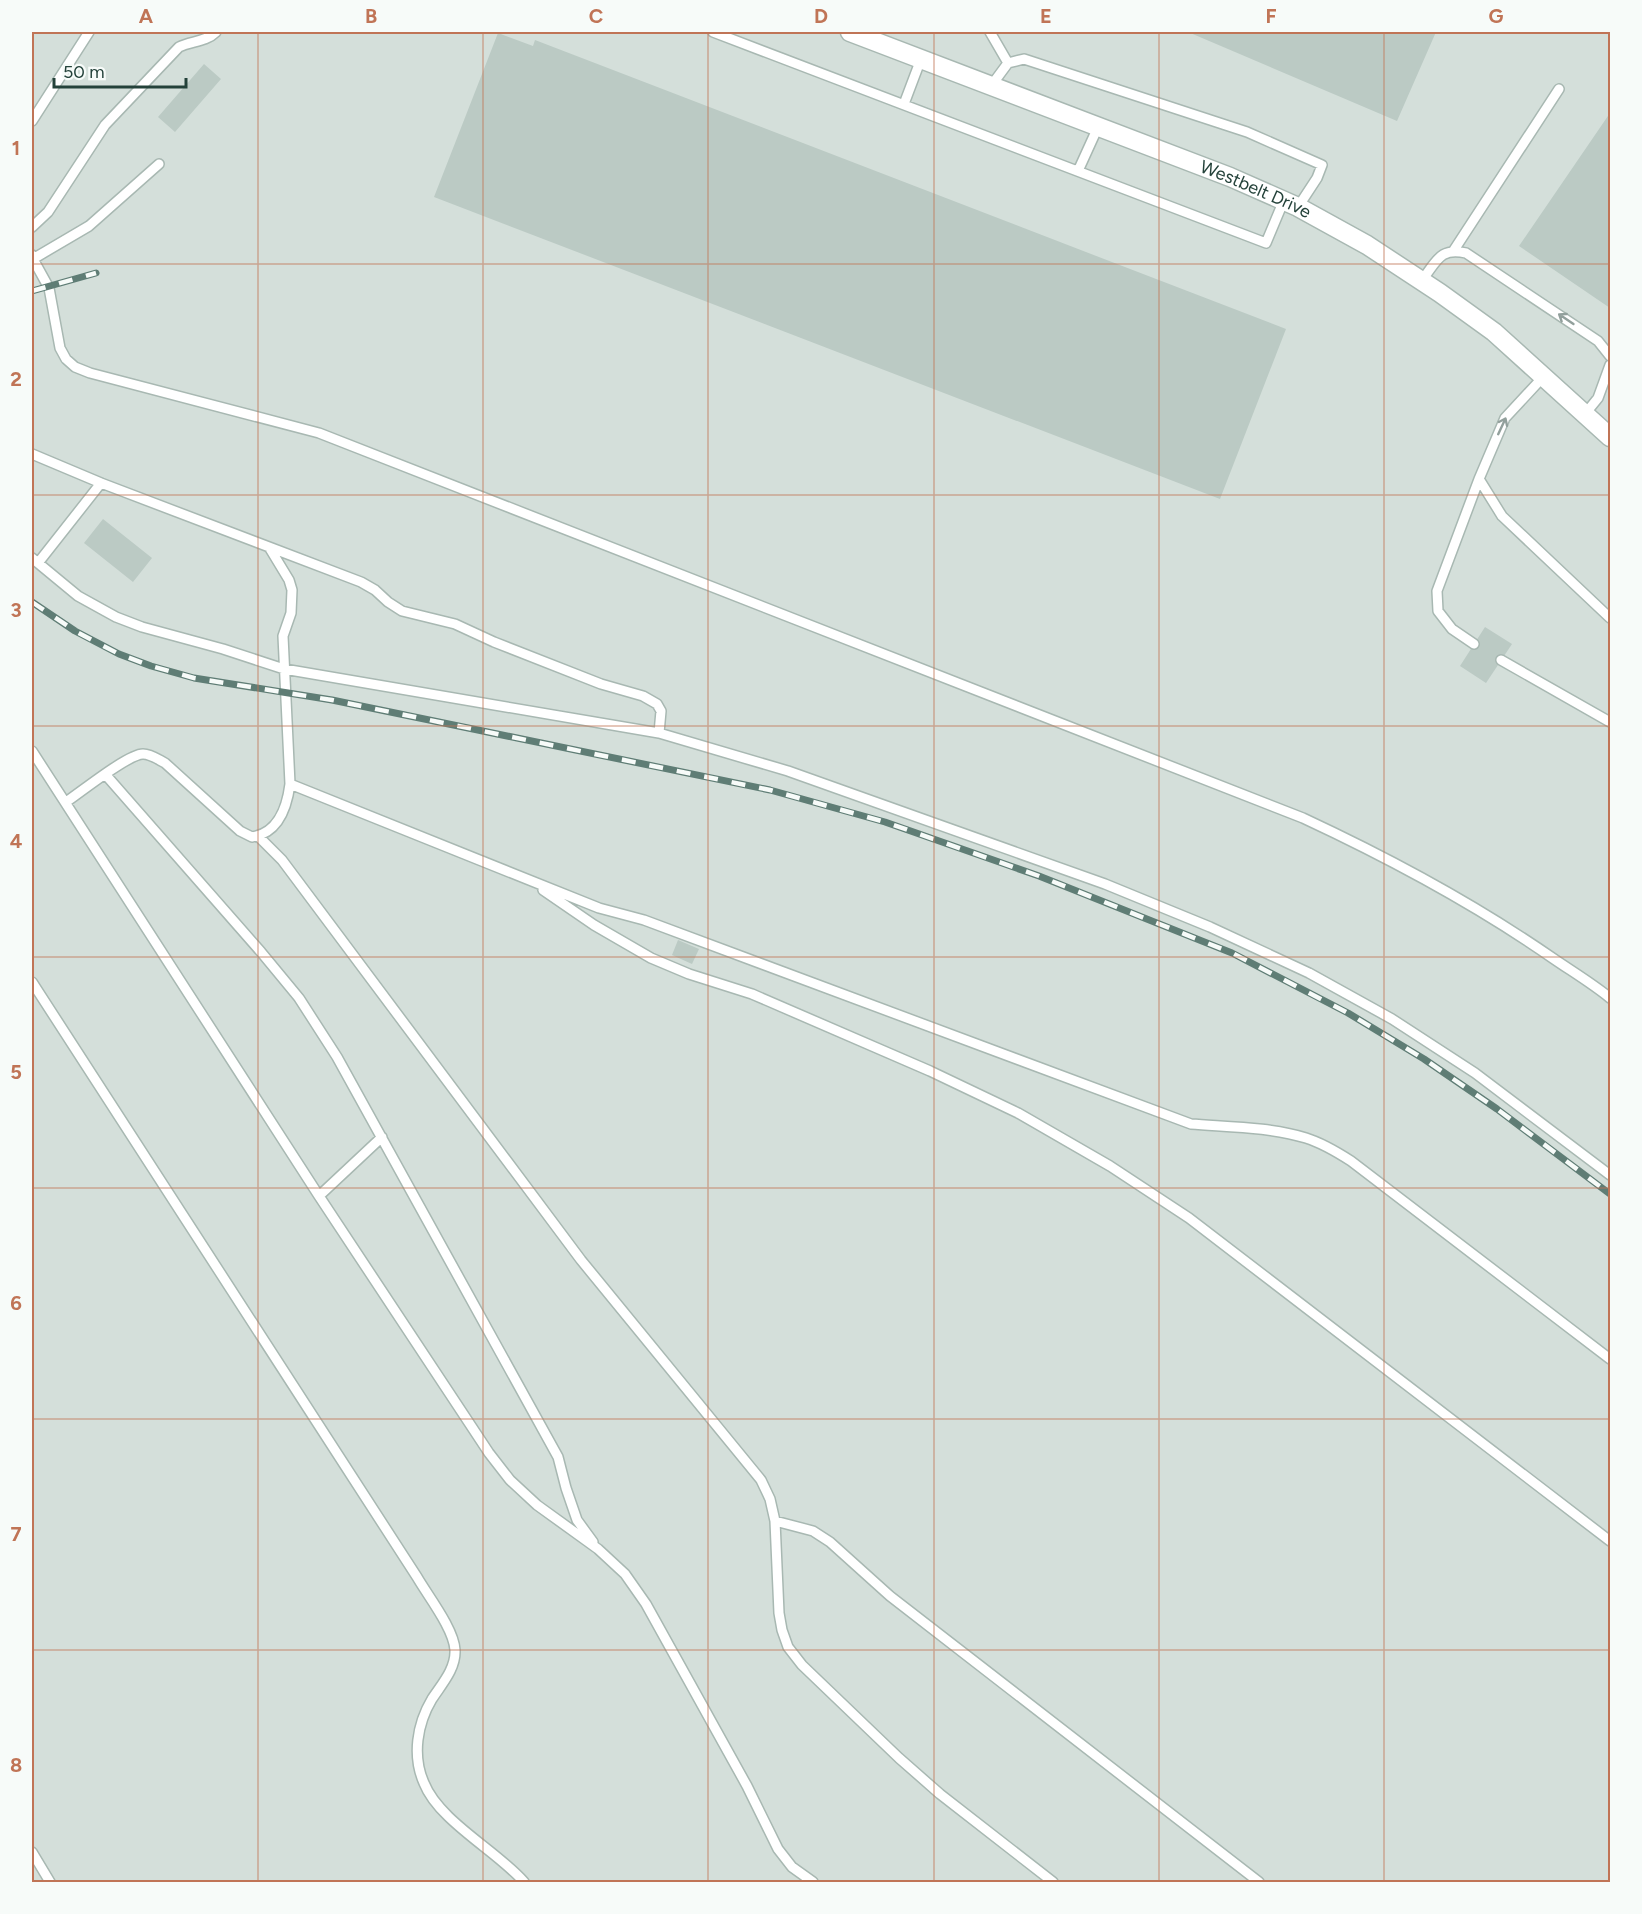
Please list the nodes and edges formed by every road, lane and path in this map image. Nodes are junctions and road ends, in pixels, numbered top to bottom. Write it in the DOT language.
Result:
graph roads {
  1 [pos="89,32"];
  2 [pos="216,32"];
  3 [pos="713,32"];
  4 [pos="850,32"];
  5 [pos="990,32"];
  6 [pos="921,59"];
  7 [pos="1008,63"];
  8 [pos="991,86"];
  9 [pos="1559,89"];
  10 [pos="904,104"];
  11 [pos="32,121"];
  12 [pos="1098,127"];
  13 [pos="159,164"];
  14 [pos="1078,171"];
  15 [pos="1291,204"];
  16 [pos="32,227"];
  17 [pos="1454,250"];
  18 [pos="32,257"];
  19 [pos="1422,280"];
  20 [pos="1611,356"];
  21 [pos="1611,365"];
  22 [pos="1544,376"];
  23 [pos="1585,414"];
  24 [pos="1611,437"];
  25 [pos="32,454"];
  26 [pos="1479,479"];
  27 [pos="101,483"];
  28 [pos="269,547"];
  29 [pos="35,561"];
  30 [pos="1611,618"];
  31 [pos="1474,644"];
  32 [pos="1501,660"];
  33 [pos="284,669"];
  34 [pos="1611,722"];
  35 [pos="659,733"];
  36 [pos="32,751"];
  37 [pos="105,774"];
  38 [pos="290,784"];
  39 [pos="66,802"];
  40 [pos="258,836"];
  41 [pos="528,880"];
  42 [pos="32,982"];
  43 [pos="1611,998"];
  44 [pos="382,1137"];
  45 [pos="1611,1175"];
  46 [pos="319,1196"];
  47 [pos="1611,1359"];
  48 [pos="775,1521"];
  49 [pos="1611,1541"];
  50 [pos="598,1549"];
  51 [pos="32,1852"];
  52 [pos="46,1881"];
  53 [pos="524,1882"];
  54 [pos="813,1882"];
  55 [pos="1053,1882"];
  56 [pos="1259,1882"];
  1 -- 11 [label="lane"];
  2 -- 16 [label="lane"];
  3 -- 10 [label="lane"];
  4 -- 6 [label="street, Westbelt Drive"];
  5 -- 7 [label="lane"];
  6 -- 8 [label="street, Westbelt Drive"];
  6 -- 10 [label="lane"];
  7 -- 8 [label="lane"];
  7 -- 15 [label="lane"];
  8 -- 12 [label="street, Westbelt Drive"];
  9 -- 17 [label="lane"];
  10 -- 14 [label="lane"];
  12 -- 14 [label="lane"];
  12 -- 15 [label="street, Westbelt Drive"];
  13 -- 18 [label="lane"];
  14 -- 15 [label="lane"];
  15 -- 19 [label="street, Westbelt Drive"];
  17 -- 19 [label="lane"];
  20 -- 17 [label="lane, one-way"];
  18 -- 43 [label="lane"];
  19 -- 22 [label="street, Westbelt Drive"];
  21 -- 23 [label="lane"];
  22 -- 23 [label="street, Westbelt Drive"];
  26 -- 22 [label="lane, one-way"];
  23 -- 24 [label="street, Westbelt Drive"];
  25 -- 27 [label="lane"];
  26 -- 30 [label="lane"];
  26 -- 31 [label="lane"];
  27 -- 28 [label="lane"];
  27 -- 29 [label="lane"];
  28 -- 33 [label="lane"];
  28 -- 35 [label="lane"];
  29 -- 33 [label="lane"];
  32 -- 34 [label="lane"];
  33 -- 35 [label="lane"];
  33 -- 38 [label="lane"];
  35 -- 45 [label="lane"];
  36 -- 39 [label="lane"];
  37 -- 39 [label="lane"];
  37 -- 40 [label="lane"];
  37 -- 44 [label="lane"];
  38 -- 40 [label="lane"];
  38 -- 41 [label="lane"];
  39 -- 46 [label="lane"];
  40 -- 48 [label="lane"];
  41 -- 47 [label="lane"];
  41 -- 49 [label="lane"];
  42 -- 53 [label="lane"];
  44 -- 46 [label="lane"];
  44 -- 50 [label="lane"];
  46 -- 50 [label="lane"];
  48 -- 55 [label="lane"];
  48 -- 56 [label="lane"];
  50 -- 54 [label="lane"];
  51 -- 52 [label="lane"];
}
